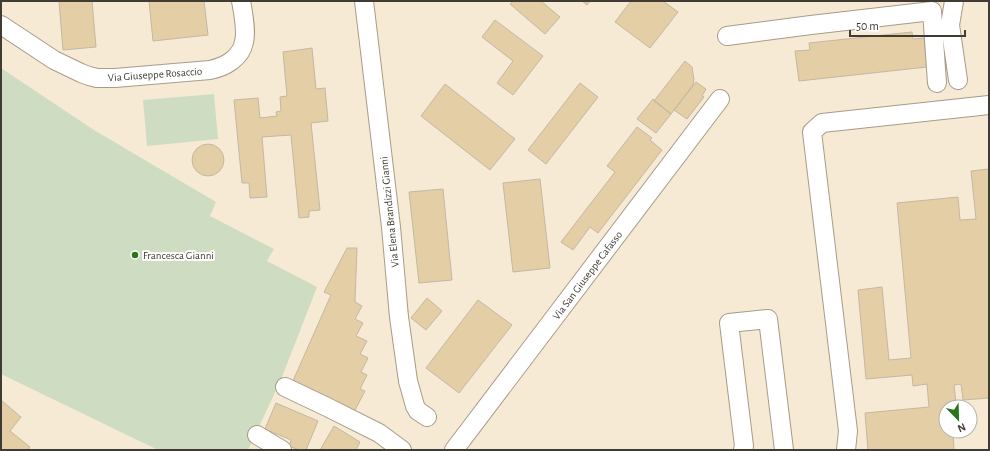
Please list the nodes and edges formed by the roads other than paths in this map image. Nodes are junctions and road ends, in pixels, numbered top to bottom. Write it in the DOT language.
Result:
graph roads {
  1 [pos="241,1"];
  2 [pos="364,1"];
  3 [pos="954,1"];
  4 [pos="1,24"];
  5 [pos="727,36"];
  6 [pos="958,80"];
  7 [pos="937,83"];
  8 [pos="720,99"];
  9 [pos="989,105"];
  10 [pos="285,387"];
  11 [pos="427,417"];
  12 [pos="257,435"];
  13 [pos="282,450"];
  14 [pos="402,450"];
  15 [pos="454,450"];
  16 [pos="743,450"];
  17 [pos="784,450"];
  18 [pos="846,450"];
  1 -- 4 [label="street, Via Giuseppe Rosaccio"];
  2 -- 11 [label="street, Via Elena Brandizzi Gianni"];
  3 -- 6 [label="street"];
  5 -- 7 [label="street"];
  8 -- 15 [label="street, Via San Giuseppe Cafasso"];
  9 -- 18 [label="street"];
  10 -- 14 [label="street"];
  12 -- 13 [label="street"];
  16 -- 17 [label="street"];
}
